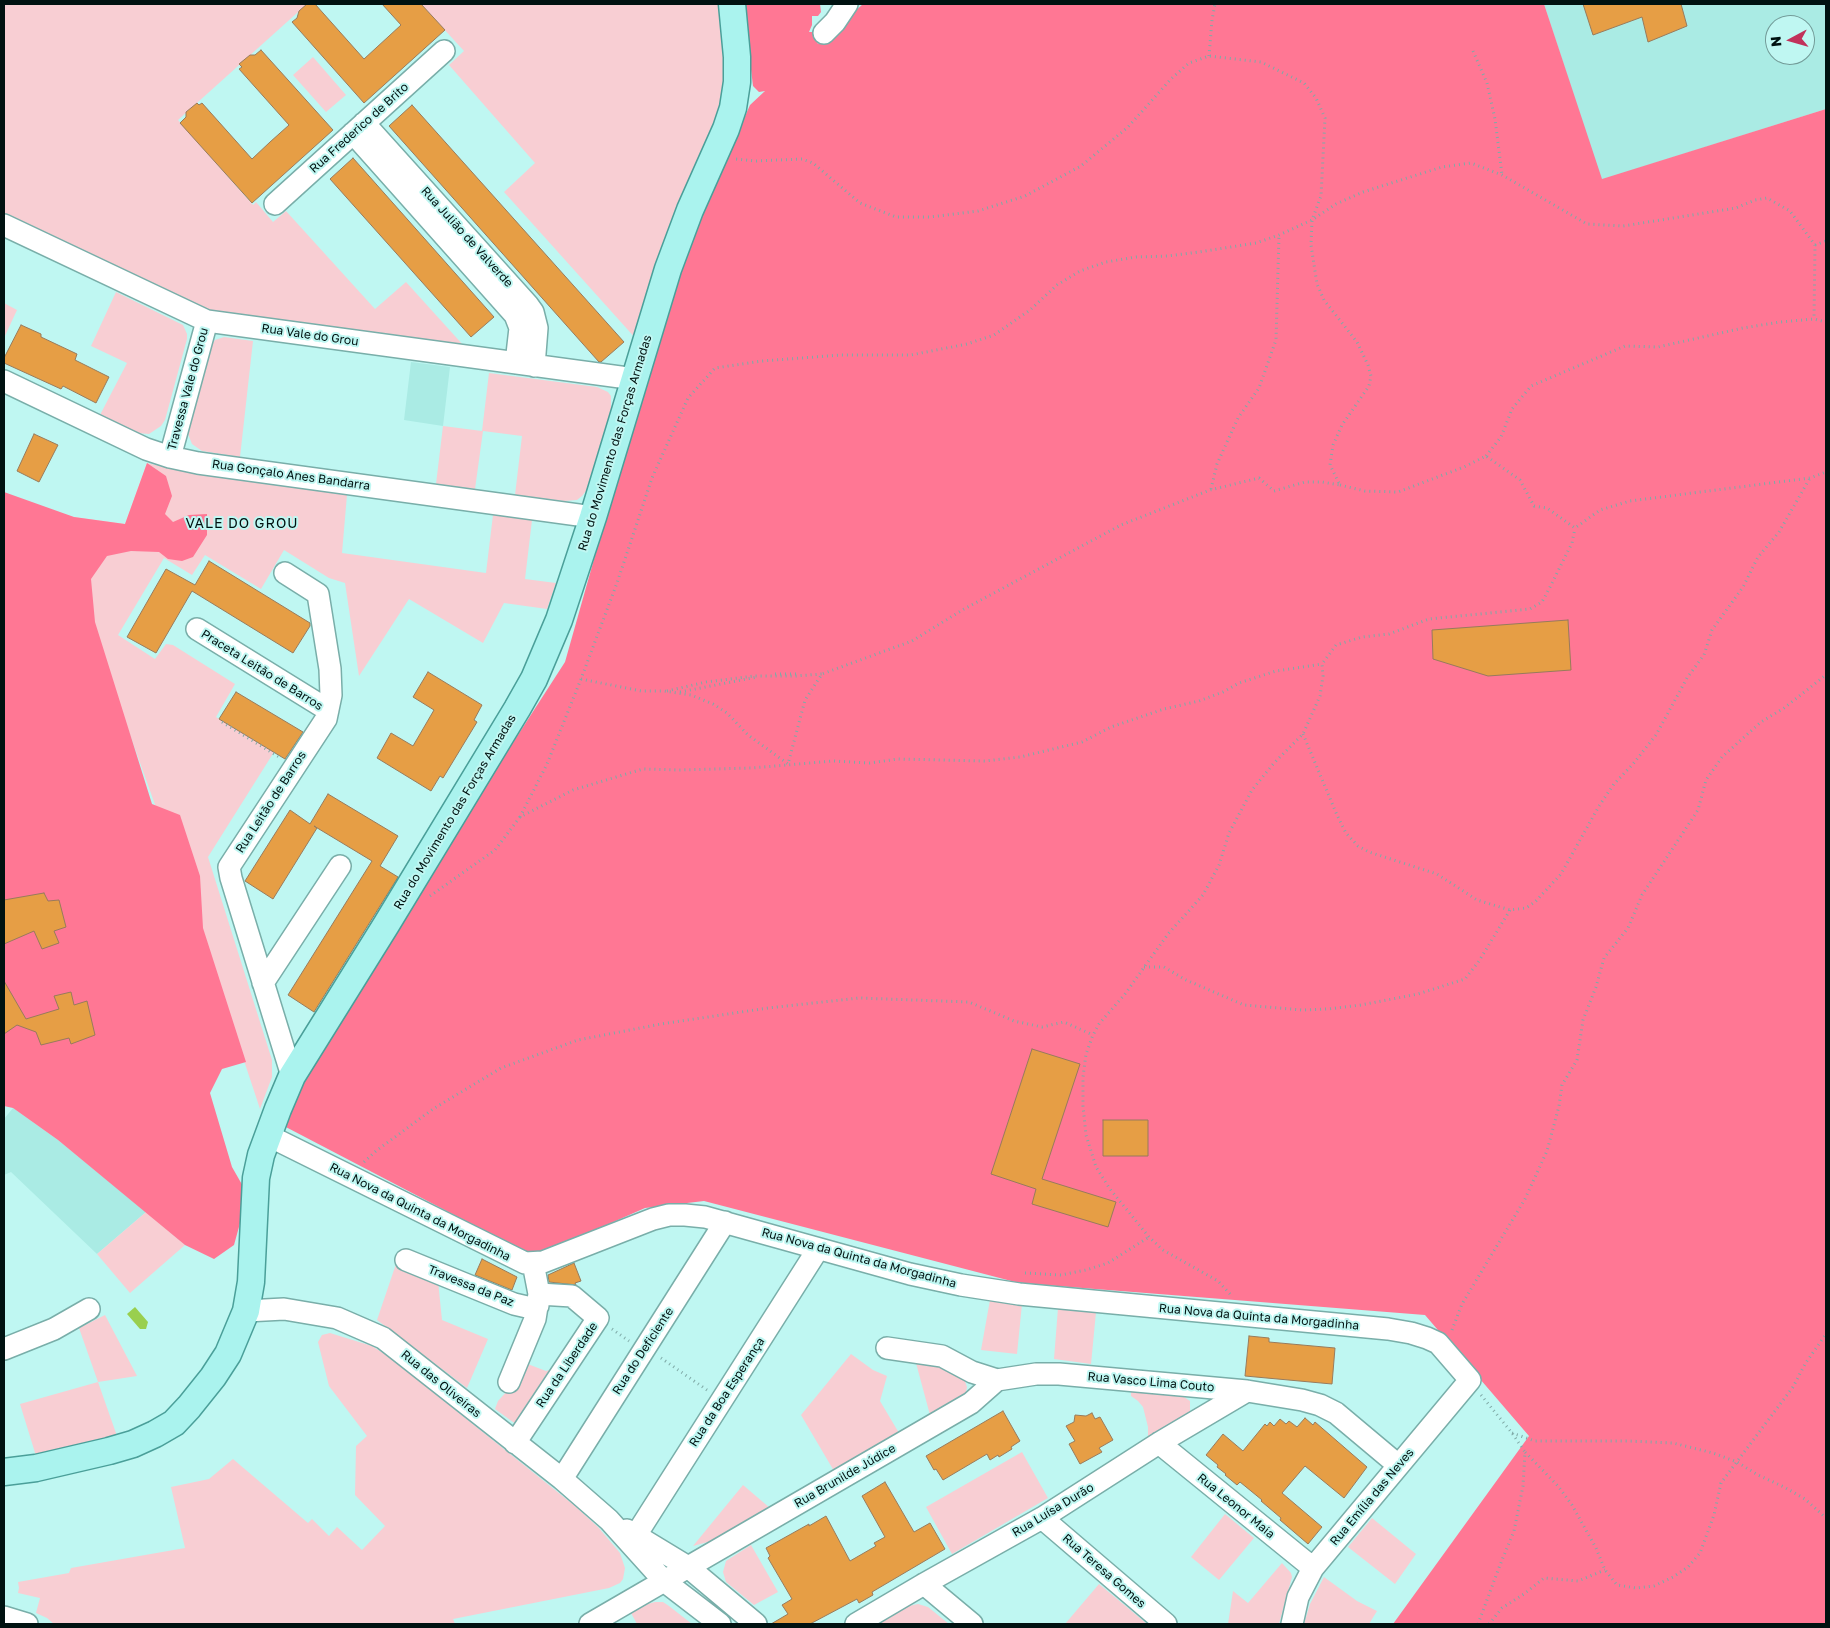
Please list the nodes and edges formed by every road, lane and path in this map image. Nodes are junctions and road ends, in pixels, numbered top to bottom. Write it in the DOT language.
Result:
graph roads {
  1 [pos="732,4"];
  2 [pos="846,4"];
  3 [pos="1215,4"];
  4 [pos="824,33"];
  5 [pos="444,51"];
  6 [pos="1473,51"];
  7 [pos="1210,56"];
  8 [pos="358,128"];
  9 [pos="715,154"];
  10 [pos="1502,175"];
  11 [pos="275,204"];
  12 [pos="1312,220"];
  13 [pos="4,225"];
  14 [pos="1280,235"];
  15 [pos="1826,241"];
  16 [pos="1815,245"];
  17 [pos="1814,319"];
  18 [pos="207,321"];
  19 [pos="1826,322"];
  20 [pos="525,364"];
  21 [pos="635,379"];
  22 [pos="4,381"];
  23 [pos="1486,456"];
  24 [pos="170,457"];
  25 [pos="1826,472"];
  26 [pos="1810,478"];
  27 [pos="1340,484"];
  28 [pos="1210,490"];
  29 [pos="593,517"];
  30 [pos="1574,528"];
  31 [pos="285,573"];
  32 [pos="197,629"];
  33 [pos="1322,664"];
  34 [pos="822,674"];
  35 [pos="1826,674"];
  36 [pos="581,679"];
  37 [pos="664,691"];
  38 [pos="675,693"];
  39 [pos="328,710"];
  40 [pos="222,722"];
  41 [pos="1303,734"];
  42 [pos="788,764"];
  43 [pos="294,766"];
  44 [pos="520,817"];
  45 [pos="340,866"];
  46 [pos="423,900"];
  47 [pos="1510,910"];
  48 [pos="1143,967"];
  49 [pos="263,983"];
  50 [pos="1093,1035"];
  51 [pos="292,1076"];
  52 [pos="267,1135"];
  53 [pos="349,1176"];
  54 [pos="725,1222"];
  55 [pos="1149,1237"];
  56 [pos="818,1249"];
  57 [pos="406,1260"];
  58 [pos="534,1263"];
  59 [pos="1024,1273"];
  60 [pos="538,1300"];
  61 [pos="89,1309"];
  62 [pos="246,1311"];
  63 [pos="1239,1315"];
  64 [pos="1826,1334"];
  65 [pos="887,1348"];
  66 [pos="4,1349"];
  67 [pos="1446,1352"];
  68 [pos="997,1380"];
  69 [pos="1470,1380"];
  70 [pos="509,1382"];
  71 [pos="1247,1391"];
  72 [pos="1512,1433"];
  73 [pos="515,1443"];
  74 [pos="1159,1443"];
  75 [pos="1525,1452"];
  76 [pos="1737,1462"];
  77 [pos="1398,1465"];
  78 [pos="4,1472"];
  79 [pos="562,1479"];
  80 [pos="1042,1518"];
  81 [pos="1826,1518"];
  82 [pos="609,1520"];
  83 [pos="636,1535"];
  84 [pos="688,1567"];
  85 [pos="1313,1568"];
  86 [pos="1605,1570"];
  87 [pos="664,1581"];
  88 [pos="924,1584"];
  89 [pos="4,1617"];
  90 [pos="27,1624"];
  91 [pos="590,1624"];
  92 [pos="720,1624"];
  93 [pos="756,1624"];
  94 [pos="856,1624"];
  95 [pos="972,1624"];
  96 [pos="1166,1624"];
  97 [pos="1292,1624"];
  98 [pos="1478,1624"];
  99 [pos="1488,1624"];
  1 -- 9 [label="main road, Rua do Movimento das Forças Armadas"];
  2 -- 4 [label="street"];
  3 -- 7 [label="path"];
  5 -- 8 [label="street, Rua Frederico de Brito"];
  6 -- 10 [label="path"];
  7 -- 9 [label="path"];
  7 -- 12 [label="path"];
  8 -- 11 [label="street, Rua Frederico de Brito"];
  8 -- 20 [label="street, Rua Julião de Valverde"];
  9 -- 21 [label="main road, Rua do Movimento das Forças Armadas"];
  10 -- 12 [label="path"];
  10 -- 16 [label="path"];
  12 -- 14 [label="path"];
  12 -- 27 [label="path"];
  13 -- 18 [label="street, Rua Vale do Grou"];
  14 -- 28 [label="path"];
  14 -- 36 [label="path"];
  15 -- 16 [label="path"];
  16 -- 17 [label="path"];
  17 -- 19 [label="path"];
  17 -- 23 [label="path"];
  18 -- 20 [label="street, Rua Vale do Grou"];
  18 -- 24 [label="street, Travessa Vale do Grou"];
  20 -- 21 [label="street, Rua Vale do Grou"];
  21 -- 29 [label="main road, Rua do Movimento das Forças Armadas"];
  22 -- 24 [label="street, Rua Gonçalo Anes Bandarra"];
  23 -- 27 [label="path"];
  23 -- 30 [label="path"];
  24 -- 29 [label="street, Rua Gonçalo Anes Bandarra"];
  25 -- 26 [label="path"];
  26 -- 30 [label="path"];
  26 -- 47 [label="path"];
  27 -- 28 [label="path"];
  28 -- 34 [label="path"];
  29 -- 51 [label="main road, Rua do Movimento das Forças Armadas"];
  30 -- 33 [label="path"];
  31 -- 39 [label="street, Rua Leitão de Barros"];
  32 -- 39 [label="street, Praceta Leitão de Barros"];
  33 -- 41 [label="path"];
  33 -- 42 [label="path"];
  34 -- 37 [label="path"];
  34 -- 38 [label="path"];
  34 -- 42 [label="path"];
  35 -- 67 [label="path"];
  36 -- 37 [label="path"];
  36 -- 44 [label="path"];
  37 -- 38 [label="path"];
  38 -- 42 [label="path"];
  39 -- 43 [label="street, Rua Leitão de Barros"];
  40 -- 43 [label="path"];
  41 -- 47 [label="path"];
  41 -- 48 [label="path"];
  42 -- 44 [label="path"];
  43 -- 49 [label="street, Rua Leitão de Barros"];
  44 -- 46 [label="path"];
  45 -- 49 [label="street"];
  47 -- 48 [label="path"];
  48 -- 50 [label="path"];
  49 -- 51 [label="street, Rua Leitão de Barros"];
  50 -- 53 [label="path"];
  50 -- 55 [label="path"];
  51 -- 52 [label="main road, Rua do Movimento das Forças Armadas"];
  52 -- 53 [label="street, Rua Nova da Quinta da Morgadinha"];
  52 -- 62 [label="main road, Rua do Movimento das Forças Armadas"];
  53 -- 58 [label="street, Rua Nova da Quinta da Morgadinha"];
  54 -- 56 [label="street, Rua Nova da Quinta da Morgadinha"];
  54 -- 58 [label="street, Rua Nova da Quinta da Morgadinha"];
  54 -- 79 [label="street, Rua do Deficiente"];
  55 -- 59 [label="path"];
  55 -- 63 [label="path"];
  56 -- 63 [label="street, Rua Nova da Quinta da Morgadinha"];
  56 -- 83 [label="street, Rua da Boa Esperança"];
  57 -- 60 [label="street, Travessa da Paz"];
  58 -- 60 [label="street"];
  60 -- 70 [label="street"];
  60 -- 73 [label="street, Rua da Liberdade"];
  61 -- 66 [label="street"];
  62 -- 73 [label="street, Rua das Oliveiras"];
  62 -- 78 [label="main road, Rua do Movimento das Forças Armadas"];
  63 -- 67 [label="street, Rua Nova da Quinta da Morgadinha"];
  64 -- 76 [label="path"];
  65 -- 68 [label="street, Rua Vasco Lima Couto"];
  67 -- 69 [label="street, Rua Nova da Quinta da Morgadinha"];
  68 -- 71 [label="street, Rua Vasco Lima Couto"];
  68 -- 84 [label="street, Rua Brunilde Júdice"];
  69 -- 72 [label="path"];
  69 -- 77 [label="street, Rua Emília das Neves"];
  71 -- 74 [label="street, Rua Luísa Durão"];
  71 -- 77 [label="street, Rua Vasco Lima Couto"];
  72 -- 75 [label="path"];
  72 -- 76 [label="path"];
  73 -- 79 [label="street, Rua das Oliveiras"];
  74 -- 80 [label="street, Rua Luísa Durão"];
  74 -- 85 [label="street, Rua Leonor Maia"];
  75 -- 86 [label="path"];
  75 -- 98 [label="path"];
  76 -- 81 [label="path"];
  76 -- 86 [label="path"];
  77 -- 85 [label="street, Rua Emília das Neves"];
  79 -- 82 [label="street, Rua das Oliveiras"];
  80 -- 88 [label="street, Rua Luísa Durão"];
  80 -- 96 [label="street, Rua Teresa Gomes"];
  82 -- 83 [label="street, Rua das Oliveiras"];
  82 -- 87 [label="street, Rua das Oliveiras"];
  83 -- 84 [label="street, Rua das Oliveiras"];
  84 -- 87 [label="street"];
  84 -- 93 [label="street, Rua das Oliveiras"];
  85 -- 97 [label="street, Rua Emília das Neves"];
  86 -- 99 [label="path"];
  87 -- 91 [label="street"];
  87 -- 92 [label="street, Rua das Oliveiras"];
  88 -- 94 [label="street, Rua Luísa Durão"];
  88 -- 95 [label="street"];
  89 -- 90 [label="street"];
}
